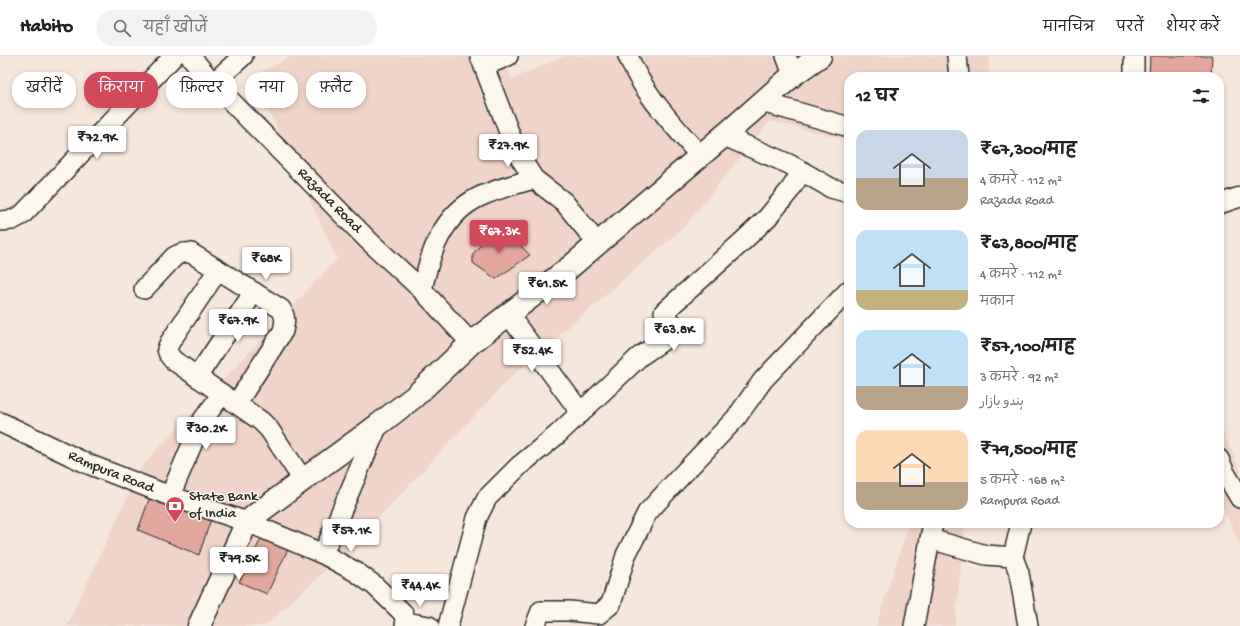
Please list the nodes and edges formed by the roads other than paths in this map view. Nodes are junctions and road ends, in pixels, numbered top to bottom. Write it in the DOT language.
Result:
graph roads {
  1 [pos="174,56"];
  2 [pos="190,56"];
  3 [pos="243,56"];
  4 [pos="508,56"];
  5 [pos="628,56"];
  6 [pos="820,56"];
  7 [pos="957,56"];
  8 [pos="1134,56"];
  9 [pos="482,61"];
  10 [pos="789,66"];
  11 [pos="204,72"];
  12 [pos="225,72"];
  13 [pos="959,72"];
  14 [pos="1134,72"];
  15 [pos="762,102"];
  16 [pos="237,107"];
  17 [pos="844,126"];
  18 [pos="724,136"];
  19 [pos="700,156"];
  20 [pos="802,171"];
  21 [pos="534,179"];
  22 [pos="844,191"];
  23 [pos="1240,198"];
  24 [pos="1224,203"];
  25 [pos="0,221"];
  26 [pos="597,243"];
  27 [pos="218,270"];
  28 [pos="144,289"];
  29 [pos="422,290"];
  30 [pos="254,292"];
  31 [pos="844,295"];
  32 [pos="508,314"];
  33 [pos="471,343"];
  34 [pos="197,377"];
  35 [pos="230,398"];
  36 [pos="581,413"];
  37 [pos="0,422"];
  38 [pos="378,426"];
  39 [pos="1224,470"];
  40 [pos="303,480"];
  41 [pos="170,496"];
  42 [pos="1240,498"];
  43 [pos="247,522"];
  44 [pos="1020,528"];
  45 [pos="932,531"];
  46 [pos="323,554"];
  47 [pos="1013,557"];
  48 [pos="406,624"];
  49 [pos="199,626"];
  50 [pos="429,626"];
  51 [pos="448,626"];
  52 [pos="535,626"];
  53 [pos="914,626"];
  54 [pos="1028,626"];
  1 -- 25 [label="street"];
  2 -- 11 [label="street, Razada Road"];
  3 -- 12 [label="street"];
  4 -- 9 [label="street"];
  5 -- 19 [label="street"];
  6 -- 10 [label="main road"];
  7 -- 13 [label="street"];
  8 -- 14 [label="street"];
  9 -- 21 [label="street"];
  10 -- 15 [label="main road"];
  15 -- 17 [label="street"];
  15 -- 18 [label="main road"];
  16 -- 29 [label="street, Razada Road"];
  18 -- 19 [label="main road"];
  18 -- 20 [label="street"];
  19 -- 26 [label="main road"];
  20 -- 22 [label="street"];
  20 -- 36 [label="street"];
  21 -- 26 [label="street"];
  21 -- 29 [label="street"];
  23 -- 24 [label="street"];
  26 -- 32 [label="main road"];
  27 -- 28 [label="street"];
  27 -- 30 [label="street"];
  27 -- 34 [label="street"];
  29 -- 33 [label="street, Razada Road"];
  30 -- 34 [label="street"];
  30 -- 35 [label="street"];
  31 -- 52 [label="street"];
  32 -- 33 [label="main road"];
  32 -- 36 [label="street"];
  33 -- 38 [label="main road"];
  34 -- 35 [label="street"];
  35 -- 40 [label="street"];
  35 -- 41 [label="street"];
  36 -- 51 [label="street"];
  37 -- 41 [label="street, Rampura Road"];
  38 -- 40 [label="main road"];
  38 -- 46 [label="street"];
  39 -- 42 [label="street"];
  40 -- 43 [label="main road"];
  41 -- 43 [label="street, Rampura Road"];
  43 -- 46 [label="street, Rampura Road"];
  43 -- 49 [label="main road"];
  44 -- 47 [label="street"];
  45 -- 47 [label="street"];
  45 -- 53 [label="street"];
  46 -- 48 [label="street, Rampura Road"];
  47 -- 54 [label="street"];
  48 -- 50 [label="street"];
}
